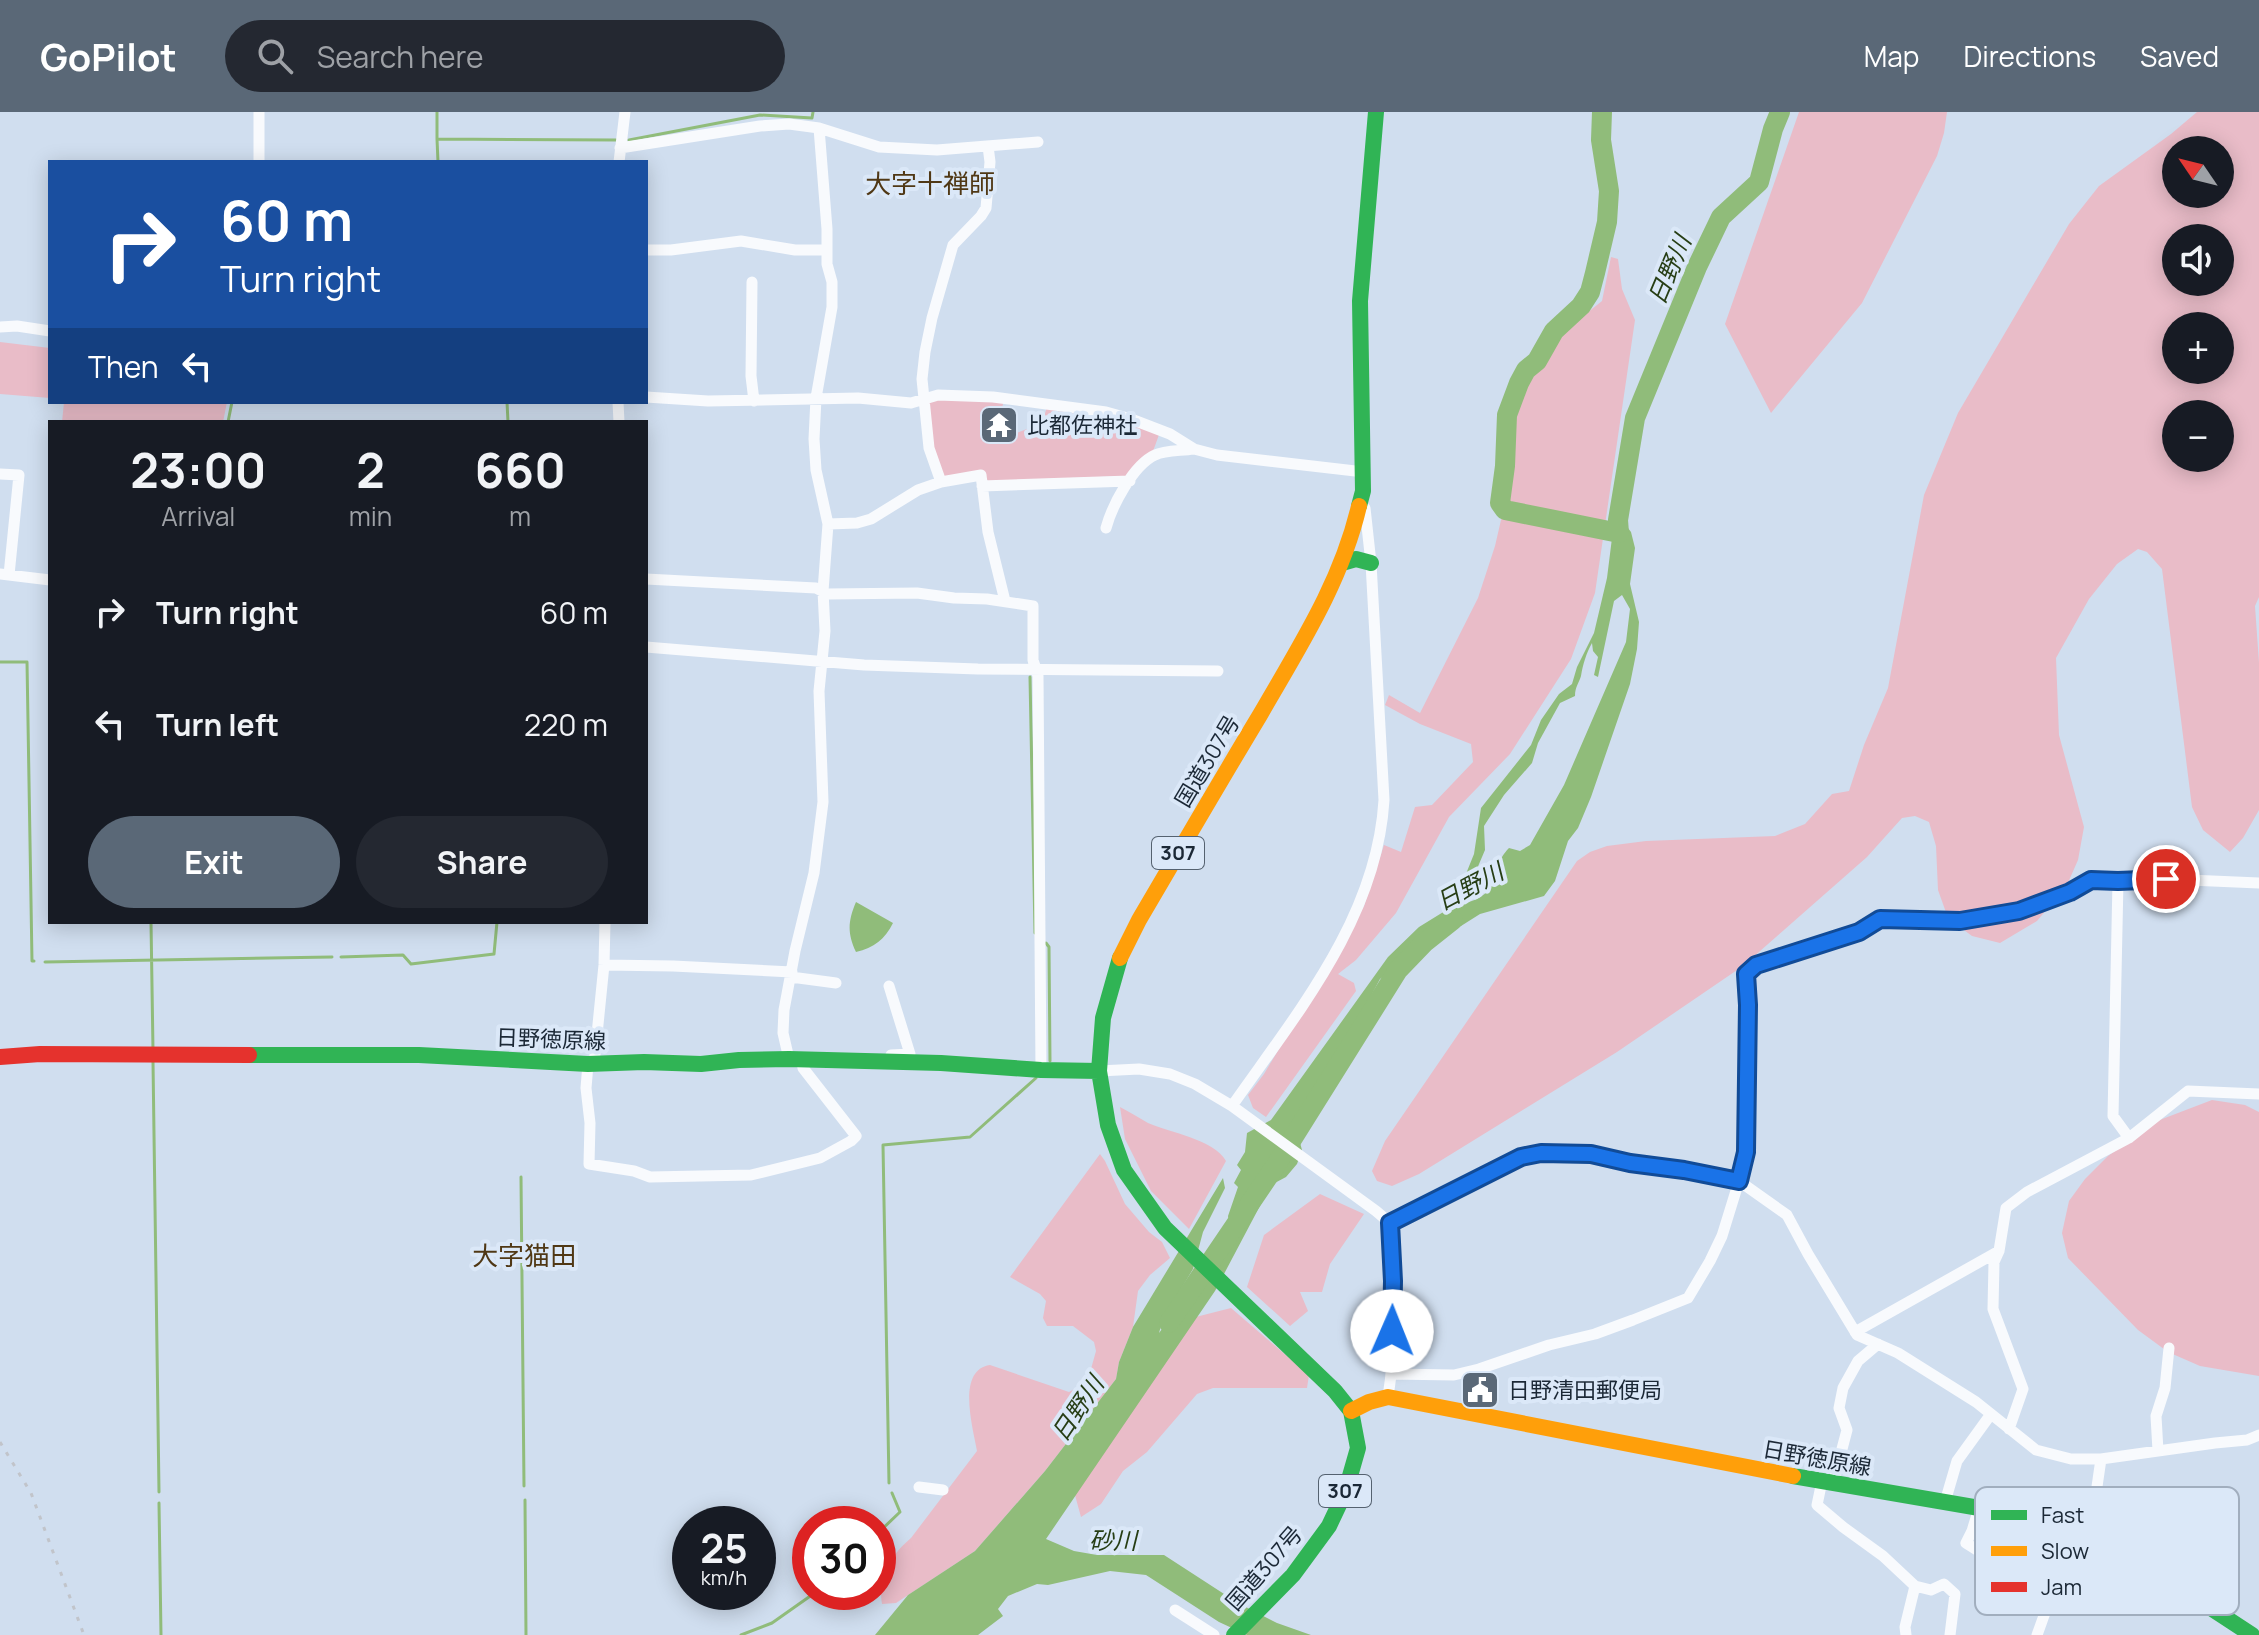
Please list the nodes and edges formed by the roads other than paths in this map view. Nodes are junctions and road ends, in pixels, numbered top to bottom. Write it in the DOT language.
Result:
graph roads {
  1 [pos="259,112"];
  2 [pos="625,112"];
  3 [pos="1376,112"];
  4 [pos="819,128"];
  5 [pos="1038,142"];
  6 [pos="988,146"];
  7 [pos="620,148"];
  8 [pos="259,160"];
  9 [pos="619,160"];
  10 [pos="648,250"];
  11 [pos="826,250"];
  12 [pos="752,282"];
  13 [pos="0,327"];
  14 [pos="48,331"];
  15 [pos="648,397"];
  16 [pos="816,398"];
  17 [pos="924,400"];
  18 [pos="754,401"];
  19 [pos="1194,449"];
  20 [pos="1364,472"];
  21 [pos="0,474"];
  22 [pos="1130,481"];
  23 [pos="941,482"];
  24 [pos="982,486"];
  25 [pos="1363,491"];
  26 [pos="828,524"];
  27 [pos="1106,528"];
  28 [pos="1342,563"];
  29 [pos="1371,563"];
  30 [pos="4,575"];
  31 [pos="648,579"];
  32 [pos="48,580"];
  33 [pos="823,591"];
  34 [pos="1005,601"];
  35 [pos="648,647"];
  36 [pos="823,660"];
  37 [pos="1036,668"];
  38 [pos="1218,671"];
  39 [pos="2118,881"];
  40 [pos="2259,883"];
  41 [pos="605,924"];
  42 [pos="604,965"];
  43 [pos="792,975"];
  44 [pos="836,983"];
  45 [pos="889,986"];
  46 [pos="0,1057"];
  47 [pos="795,1059"];
  48 [pos="879,1062"];
  49 [pos="591,1064"];
  50 [pos="1041,1070"];
  51 [pos="1099,1071"];
  52 [pos="2259,1094"];
  53 [pos="1232,1106"];
  54 [pos="2129,1138"];
  55 [pos="1739,1181"];
  56 [pos="1390,1223"];
  57 [pos="1999,1251"];
  58 [pos="1855,1332"];
  59 [pos="1878,1344"];
  60 [pos="2169,1348"];
  61 [pos="1392,1374"];
  62 [pos="1388,1397"];
  63 [pos="1351,1411"];
  64 [pos="1991,1414"];
  65 [pos="2009,1429"];
  66 [pos="2259,1435"];
  67 [pos="2158,1451"];
  68 [pos="2101,1459"];
  69 [pos="1828,1482"];
  70 [pos="919,1487"];
  71 [pos="2097,1487"];
  72 [pos="943,1490"];
  73 [pos="1945,1502"];
  74 [pos="1975,1507"];
  75 [pos="1975,1521"];
  76 [pos="1975,1549"];
  77 [pos="1915,1586"];
  78 [pos="1175,1610"];
  79 [pos="2044,1615"];
  80 [pos="2218,1615"];
  81 [pos="1214,1635"];
  82 [pos="1234,1635"];
  83 [pos="1906,1635"];
  84 [pos="1950,1635"];
  85 [pos="2037,1635"];
  86 [pos="2252,1635"];
  1 -- 8 [label="street"];
  2 -- 7 [label="street"];
  3 -- 20 [label="main road, 国道307号 / 307"];
  4 -- 6 [label="street"];
  4 -- 7 [label="street"];
  4 -- 11 [label="street"];
  5 -- 6 [label="street"];
  6 -- 17 [label="street"];
  7 -- 9 [label="street"];
  10 -- 11 [label="street"];
  11 -- 16 [label="street"];
  12 -- 18 [label="street"];
  13 -- 14 [label="street"];
  15 -- 18 [label="street"];
  16 -- 17 [label="street"];
  16 -- 18 [label="street"];
  16 -- 26 [label="street"];
  17 -- 19 [label="street"];
  17 -- 23 [label="street"];
  19 -- 20 [label="street"];
  19 -- 22 [label="street"];
  20 -- 25 [label="main road, 国道307号 / 307"];
  21 -- 30 [label="street"];
  22 -- 24 [label="street"];
  22 -- 27 [label="street"];
  23 -- 24 [label="street"];
  23 -- 26 [label="street"];
  24 -- 34 [label="street"];
  25 -- 28 [label="main road, 国道307号 / 307"];
  25 -- 29 [label="street"];
  26 -- 33 [label="street"];
  28 -- 29 [label="main road"];
  28 -- 51 [label="main road, 国道307号 / 307"];
  29 -- 53 [label="street"];
  30 -- 32 [label="street"];
  31 -- 33 [label="street"];
  33 -- 34 [label="street"];
  33 -- 36 [label="street"];
  34 -- 37 [label="street"];
  35 -- 36 [label="street"];
  36 -- 37 [label="street"];
  36 -- 43 [label="street"];
  37 -- 38 [label="street"];
  37 -- 50 [label="street"];
  39 -- 40 [label="street"];
  39 -- 54 [label="street"];
  39 -- 55 [label="street"];
  41 -- 42 [label="street"];
  42 -- 43 [label="street"];
  42 -- 49 [label="street"];
  43 -- 44 [label="street"];
  43 -- 47 [label="street"];
  45 -- 48 [label="street"];
  46 -- 49 [label="main road, 日野徳原線"];
  47 -- 48 [label="main road, 日野徳原線"];
  47 -- 49 [label="main road, 日野徳原線"];
  47 -- 49 [label="street"];
  48 -- 50 [label="main road, 日野徳原線"];
  50 -- 51 [label="main road, 日野徳原線"];
  51 -- 53 [label="street"];
  51 -- 63 [label="main road, 国道307号 / 307"];
  52 -- 54 [label="street"];
  53 -- 56 [label="street"];
  54 -- 57 [label="street"];
  55 -- 56 [label="street"];
  55 -- 58 [label="street"];
  55 -- 61 [label="street"];
  56 -- 61 [label="street"];
  57 -- 58 [label="street"];
  57 -- 65 [label="street"];
  58 -- 59 [label="street"];
  59 -- 64 [label="street"];
  59 -- 69 [label="street"];
  60 -- 67 [label="street"];
  61 -- 62 [label="street"];
  62 -- 63 [label="main road"];
  62 -- 69 [label="main road, 日野徳原線"];
  63 -- 82 [label="main road, 国道307号 / 307"];
  64 -- 65 [label="street"];
  64 -- 73 [label="street"];
  65 -- 68 [label="street"];
  66 -- 67 [label="street"];
  67 -- 68 [label="street"];
  68 -- 71 [label="street"];
  69 -- 73 [label="main road, 日野徳原線"];
  69 -- 77 [label="street"];
  70 -- 72 [label="street"];
  73 -- 74 [label="main road, 日野徳原線"];
  75 -- 76 [label="street"];
  77 -- 83 [label="street"];
  77 -- 84 [label="street"];
  78 -- 81 [label="street"];
  79 -- 85 [label="street"];
  80 -- 86 [label="main road, 日野徳原線"];
}
